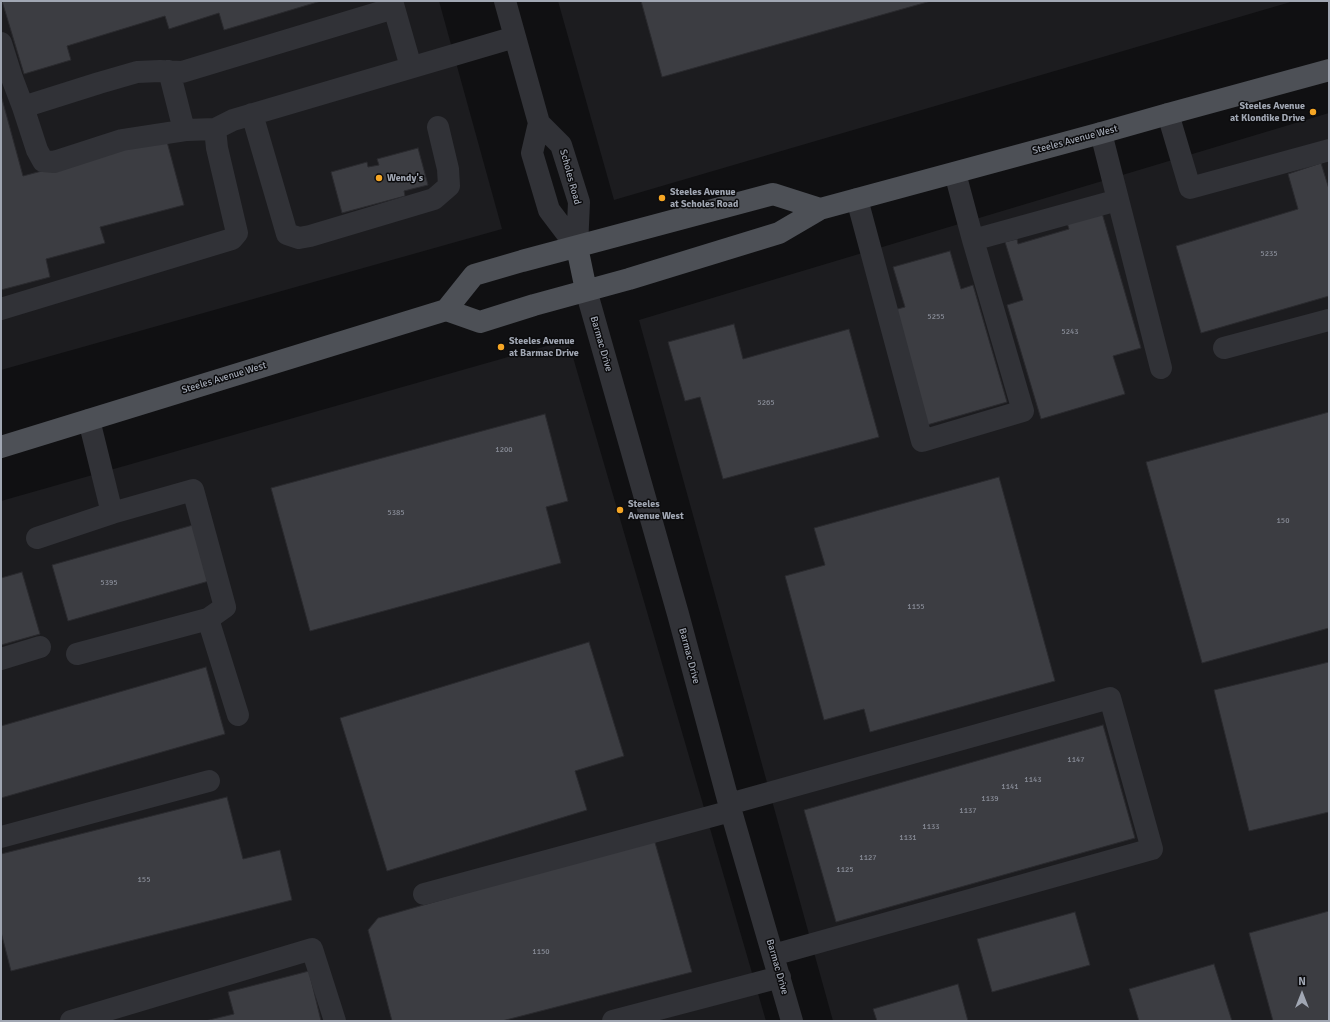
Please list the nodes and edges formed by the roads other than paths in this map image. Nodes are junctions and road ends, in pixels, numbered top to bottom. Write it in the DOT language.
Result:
graph roads {
  1 [pos="505,1"];
  2 [pos="393,4"];
  3 [pos="515,37"];
  4 [pos="1,43"];
  5 [pos="411,67"];
  6 [pos="1329,70"];
  7 [pos="169,71"];
  8 [pos="23,107"];
  9 [pos="252,114"];
  10 [pos="1168,114"];
  11 [pos="539,123"];
  12 [pos="438,127"];
  13 [pos="215,129"];
  14 [pos="184,130"];
  15 [pos="1101,133"];
  16 [pos="1329,150"];
  17 [pos="955,172"];
  18 [pos="857,199"];
  19 [pos="1118,200"];
  20 [pos="820,209"];
  21 [pos="973,240"];
  22 [pos="577,247"];
  23 [pos="586,290"];
  24 [pos="1,309"];
  25 [pos="446,310"];
  26 [pos="1329,320"];
  27 [pos="1224,348"];
  28 [pos="1161,368"];
  29 [pos="89,420"];
  30 [pos="1,446"];
  31 [pos="112,513"];
  32 [pos="37,538"];
  33 [pos="208,620"];
  34 [pos="40,647"];
  35 [pos="77,654"];
  36 [pos="1,659"];
  37 [pos="238,715"];
  38 [pos="209,781"];
  39 [pos="730,808"];
  40 [pos="1,837"];
  41 [pos="424,894"];
  42 [pos="773,955"];
  43 [pos="780,977"];
  44 [pos="71,1021"];
  45 [pos="335,1021"];
  46 [pos="613,1021"];
  47 [pos="792,1021"];
  1 -- 3 [label="street, Scholes Road"];
  2 -- 5 [label="street"];
  2 -- 7 [label="street"];
  3 -- 5 [label="street"];
  3 -- 11 [label="street, Scholes Road"];
  4 -- 8 [label="street"];
  5 -- 9 [label="street"];
  6 -- 10 [label="main road, Steeles Avenue West"];
  7 -- 8 [label="street"];
  7 -- 14 [label="street"];
  8 -- 14 [label="street"];
  9 -- 12 [label="street"];
  9 -- 13 [label="street"];
  10 -- 15 [label="main road, Steeles Avenue West"];
  10 -- 16 [label="street"];
  11 -- 22 [label="street, Scholes Road"];
  11 -- 22 [label="street, Scholes Road"];
  13 -- 14 [label="street"];
  13 -- 24 [label="street"];
  15 -- 17 [label="main road, Steeles Avenue West"];
  15 -- 19 [label="street"];
  17 -- 18 [label="main road, Steeles Avenue West"];
  17 -- 21 [label="street"];
  18 -- 20 [label="main road, Steeles Avenue West"];
  18 -- 21 [label="street"];
  19 -- 21 [label="street"];
  19 -- 28 [label="street"];
  20 -- 22 [label="main road"];
  20 -- 23 [label="main road, Steeles Avenue West"];
  22 -- 23 [label="main road"];
  22 -- 25 [label="main road"];
  23 -- 25 [label="main road, Steeles Avenue West"];
  23 -- 39 [label="street, Barmac Drive"];
  25 -- 29 [label="main road, Steeles Avenue West"];
  26 -- 27 [label="street"];
  29 -- 30 [label="main road, Steeles Avenue West"];
  29 -- 31 [label="street"];
  31 -- 32 [label="street"];
  31 -- 33 [label="street"];
  33 -- 35 [label="street"];
  33 -- 37 [label="street"];
  34 -- 36 [label="street"];
  38 -- 40 [label="street"];
  39 -- 41 [label="street"];
  39 -- 42 [label="street, Barmac Drive"];
  39 -- 42 [label="street"];
  42 -- 43 [label="street, Barmac Drive"];
  43 -- 46 [label="street"];
  43 -- 47 [label="street, Barmac Drive"];
  44 -- 45 [label="street"];
}
